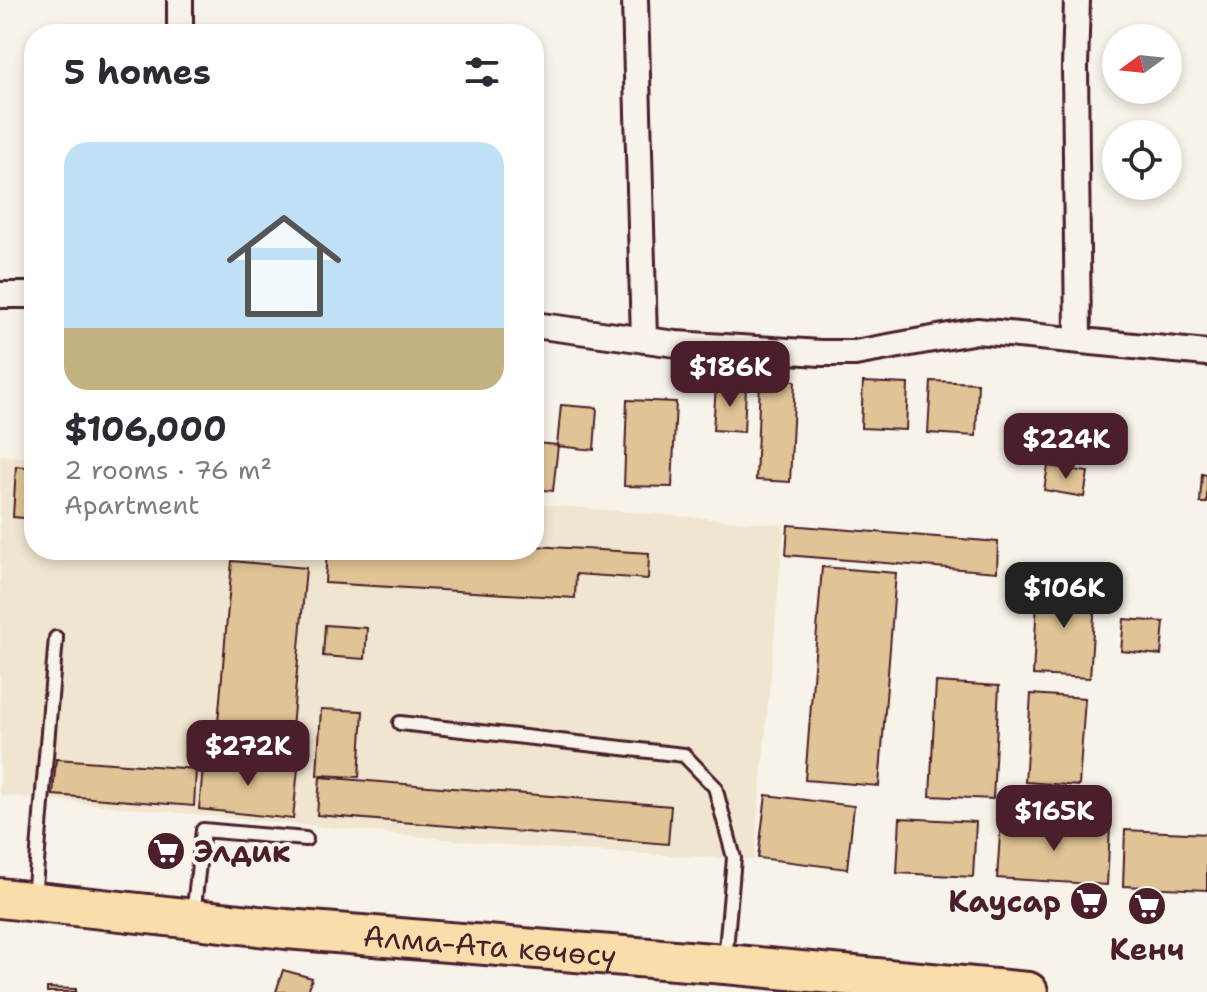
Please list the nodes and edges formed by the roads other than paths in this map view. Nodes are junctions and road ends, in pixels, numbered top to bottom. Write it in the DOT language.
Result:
graph roads {
  1 [pos="180,0"];
  2 [pos="635,0"];
  3 [pos="1077,0"];
  4 [pos="180,24"];
  5 [pos="0,295"];
  6 [pos="24,295"];
  7 [pos="544,326"];
  8 [pos="644,340"];
  9 [pos="1078,340"];
  10 [pos="1207,353"];
  11 [pos="56,638"];
  12 [pos="400,723"];
  13 [pos="306,839"];
  14 [pos="17,900"];
  15 [pos="193,918"];
  16 [pos="725,964"];
  17 [pos="1028,992"];
  1 -- 4 [label="street"];
  2 -- 8 [label="street"];
  3 -- 9 [label="street"];
  5 -- 6 [label="street"];
  7 -- 8 [label="street"];
  8 -- 9 [label="street"];
  9 -- 10 [label="street"];
  11 -- 14 [label="lane"];
  12 -- 16 [label="lane"];
  13 -- 15 [label="lane"];
  14 -- 15 [label="main road, Алма-Ата көчөсү"];
  15 -- 16 [label="main road, Алма-Ата көчөсү"];
  16 -- 17 [label="main road, Алма-Ата көчөсү"];
}
